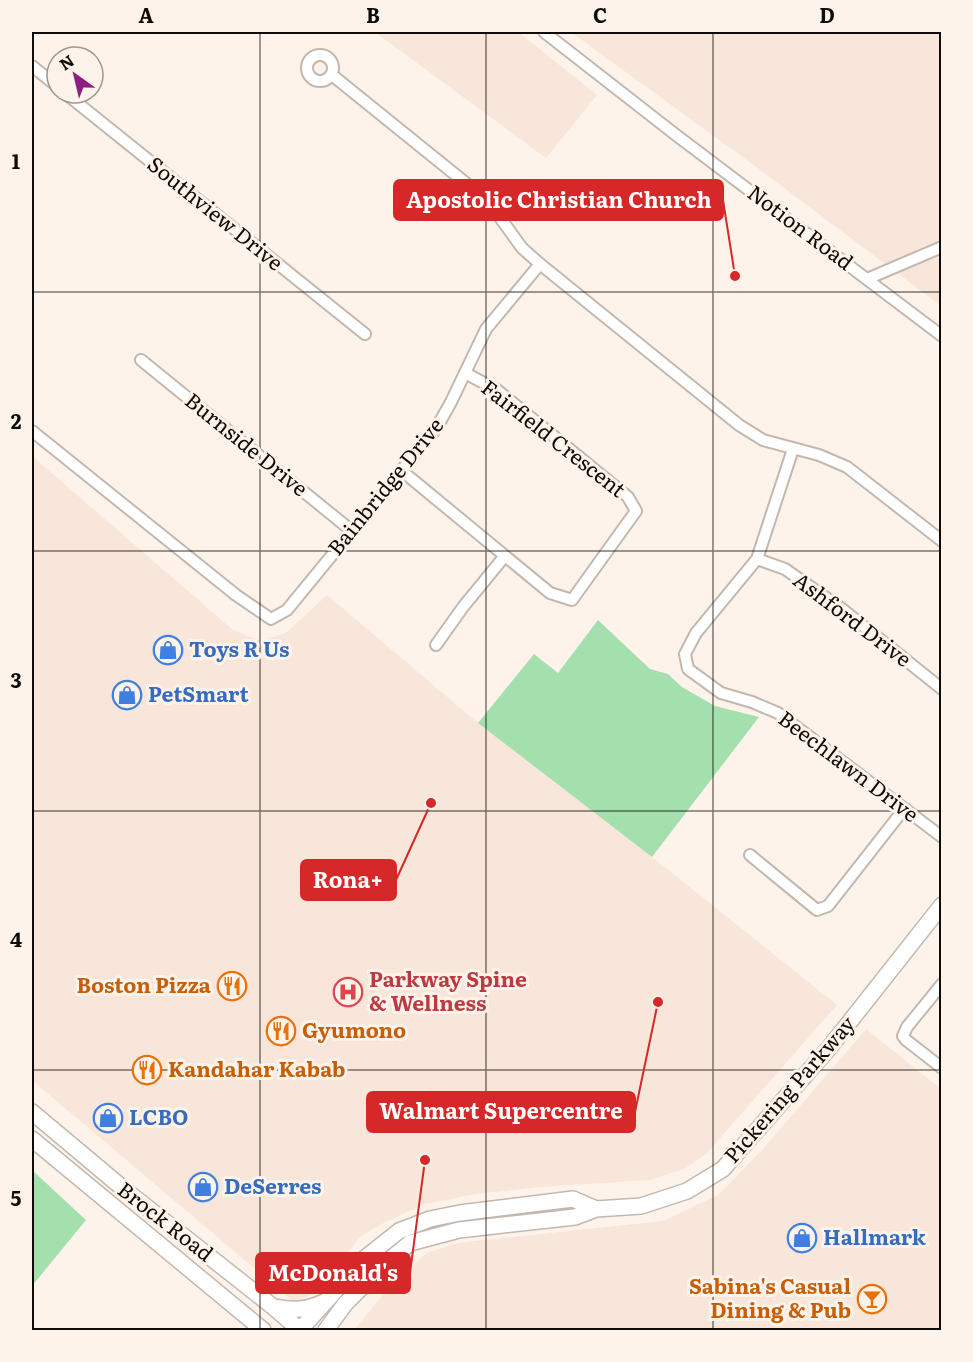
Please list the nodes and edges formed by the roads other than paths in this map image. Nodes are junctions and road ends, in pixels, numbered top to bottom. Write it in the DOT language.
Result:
graph roads {
  1 [pos="544,32"];
  2 [pos="32,66"];
  3 [pos="332,75"];
  4 [pos="45,76"];
  5 [pos="80,105"];
  6 [pos="942,247"];
  7 [pos="540,264"];
  8 [pos="867,279"];
  9 [pos="365,334"];
  10 [pos="942,336"];
  11 [pos="141,360"];
  12 [pos="465,373"];
  13 [pos="32,431"];
  14 [pos="793,449"];
  15 [pos="402,471"];
  16 [pos="352,531"];
  17 [pos="942,541"];
  18 [pos="504,557"];
  19 [pos="757,559"];
  20 [pos="436,645"];
  21 [pos="942,689"];
  22 [pos="904,809"];
  23 [pos="942,837"];
  24 [pos="750,855"];
  25 [pos="942,905"];
  26 [pos="942,984"];
  27 [pos="940,1064"];
  28 [pos="32,1112"];
  29 [pos="32,1139"];
  30 [pos="125,1191"];
  31 [pos="111,1206"];
  32 [pos="506,1216"];
  33 [pos="326,1301"];
  34 [pos="345,1304"];
  35 [pos="272,1306"];
  36 [pos="263,1330"];
  37 [pos="300,1330"];
  38 [pos="326,1330"];
  39 [pos="336,1330"];
  1 -- 8 [label="street, Notion Road"];
  2 -- 4 [label="street"];
  3 -- 7 [label="street"];
  5 -- 9 [label="street, Southview Drive"];
  6 -- 8 [label="street"];
  7 -- 12 [label="street, Bainbridge Drive"];
  7 -- 14 [label="street"];
  8 -- 10 [label="street, Notion Road"];
  11 -- 16 [label="street, Burnside Drive"];
  12 -- 15 [label="street, Bainbridge Drive"];
  12 -- 18 [label="street, Fairfield Crescent"];
  13 -- 16 [label="street, Bainbridge Drive"];
  14 -- 17 [label="street"];
  14 -- 19 [label="street, Beechlawn Drive"];
  15 -- 16 [label="street, Bainbridge Drive"];
  15 -- 18 [label="street, Fairfield Crescent"];
  18 -- 20 [label="street"];
  19 -- 21 [label="street, Ashford Drive"];
  19 -- 22 [label="street, Beechlawn Drive"];
  22 -- 23 [label="street, Beechlawn Drive"];
  22 -- 24 [label="street"];
  25 -- 32 [label="street, Pickering Parkway"];
  26 -- 27 [label="street"];
  28 -- 30 [label="street, Brock Road"];
  29 -- 31 [label="street, Brock Road"];
  30 -- 31 [label="street"];
  30 -- 35 [label="street, Brock Road"];
  31 -- 36 [label="street, Brock Road"];
  32 -- 33 [label="street, Pickering Parkway"];
  32 -- 34 [label="street, Pickering Parkway"];
  33 -- 35 [label="street"];
  33 -- 37 [label="street, Pickering Parkway"];
  34 -- 38 [label="street, Pickering Parkway"];
  34 -- 39 [label="street"];
  35 -- 37 [label="street, Brock Road"];
}
